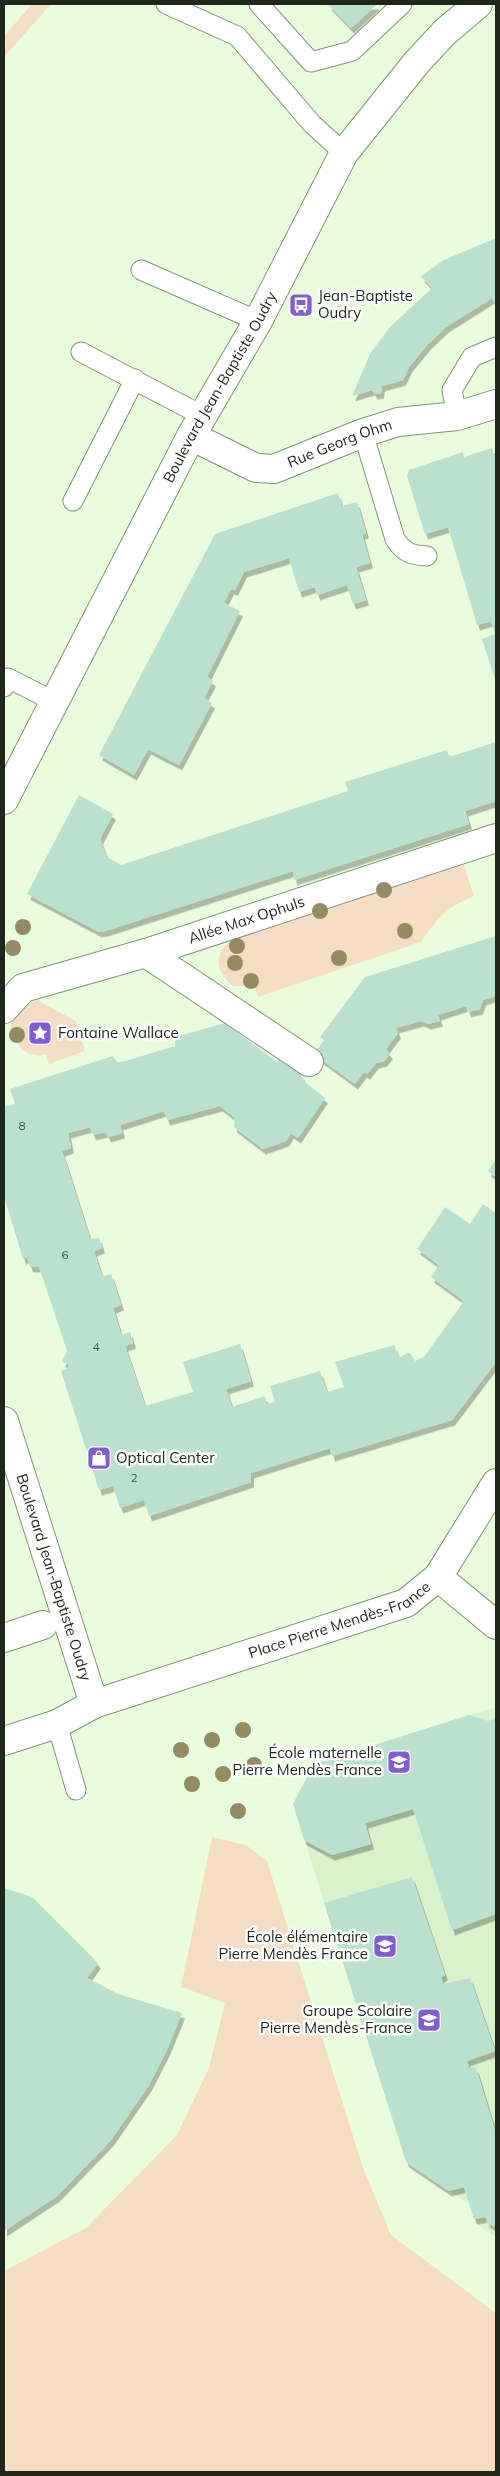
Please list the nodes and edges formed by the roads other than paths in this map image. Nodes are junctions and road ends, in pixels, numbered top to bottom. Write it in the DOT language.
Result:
graph roads {
  1 [pos="166,4"];
  2 [pos="259,4"];
  3 [pos="402,4"];
  4 [pos="478,4"];
  5 [pos="344,153"];
  6 [pos="141,270"];
  7 [pos="258,321"];
  8 [pos="496,347"];
  9 [pos="81,352"];
  10 [pos="135,379"];
  11 [pos="496,404"];
  12 [pos="457,416"];
  13 [pos="197,426"];
  14 [pos="362,433"];
  15 [pos="73,501"];
  16 [pos="427,556"];
  17 [pos="4,687"];
  18 [pos="55,702"];
  19 [pos="4,800"];
  20 [pos="496,838"];
  21 [pos="146,953"];
  22 [pos="4,1009"];
  23 [pos="309,1062"];
  24 [pos="4,1421"];
  25 [pos="496,1483"];
  26 [pos="438,1576"];
  27 [pos="496,1624"];
  28 [pos="43,1625"];
  29 [pos="4,1638"];
  30 [pos="94,1704"];
  31 [pos="57,1724"];
  32 [pos="4,1741"];
  33 [pos="76,1790"];
  1 -- 5 [label="lane"];
  2 -- 3 [label="lane"];
  4 -- 5 [label="street, Boulevard Jean-Baptiste Oudry"];
  5 -- 7 [label="street, Boulevard Jean-Baptiste Oudry"];
  6 -- 7 [label="lane"];
  7 -- 13 [label="street, Boulevard Jean-Baptiste Oudry"];
  8 -- 12 [label="lane"];
  9 -- 10 [label="lane"];
  10 -- 13 [label="lane"];
  10 -- 15 [label="lane"];
  11 -- 12 [label="street, Rue Georg Ohm"];
  12 -- 14 [label="street, Rue Georg Ohm"];
  13 -- 14 [label="street, Rue Georg Ohm"];
  13 -- 18 [label="street, Boulevard Jean-Baptiste Oudry"];
  14 -- 16 [label="lane"];
  17 -- 18 [label="lane"];
  18 -- 19 [label="street, Boulevard Jean-Baptiste Oudry"];
  20 -- 21 [label="street, Allée Max Ophuls"];
  21 -- 22 [label="street, Allée Max Ophuls"];
  21 -- 23 [label="street"];
  24 -- 30 [label="street, Boulevard Jean-Baptiste Oudry"];
  25 -- 26 [label="street, Place Pierre Mendès-France"];
  26 -- 27 [label="street"];
  26 -- 30 [label="street, Place Pierre Mendès-France"];
  28 -- 29 [label="street"];
  30 -- 31 [label="street, Place Pierre Mendès-France"];
  31 -- 32 [label="street, Place Pierre Mendès-France"];
  31 -- 33 [label="lane"];
}
